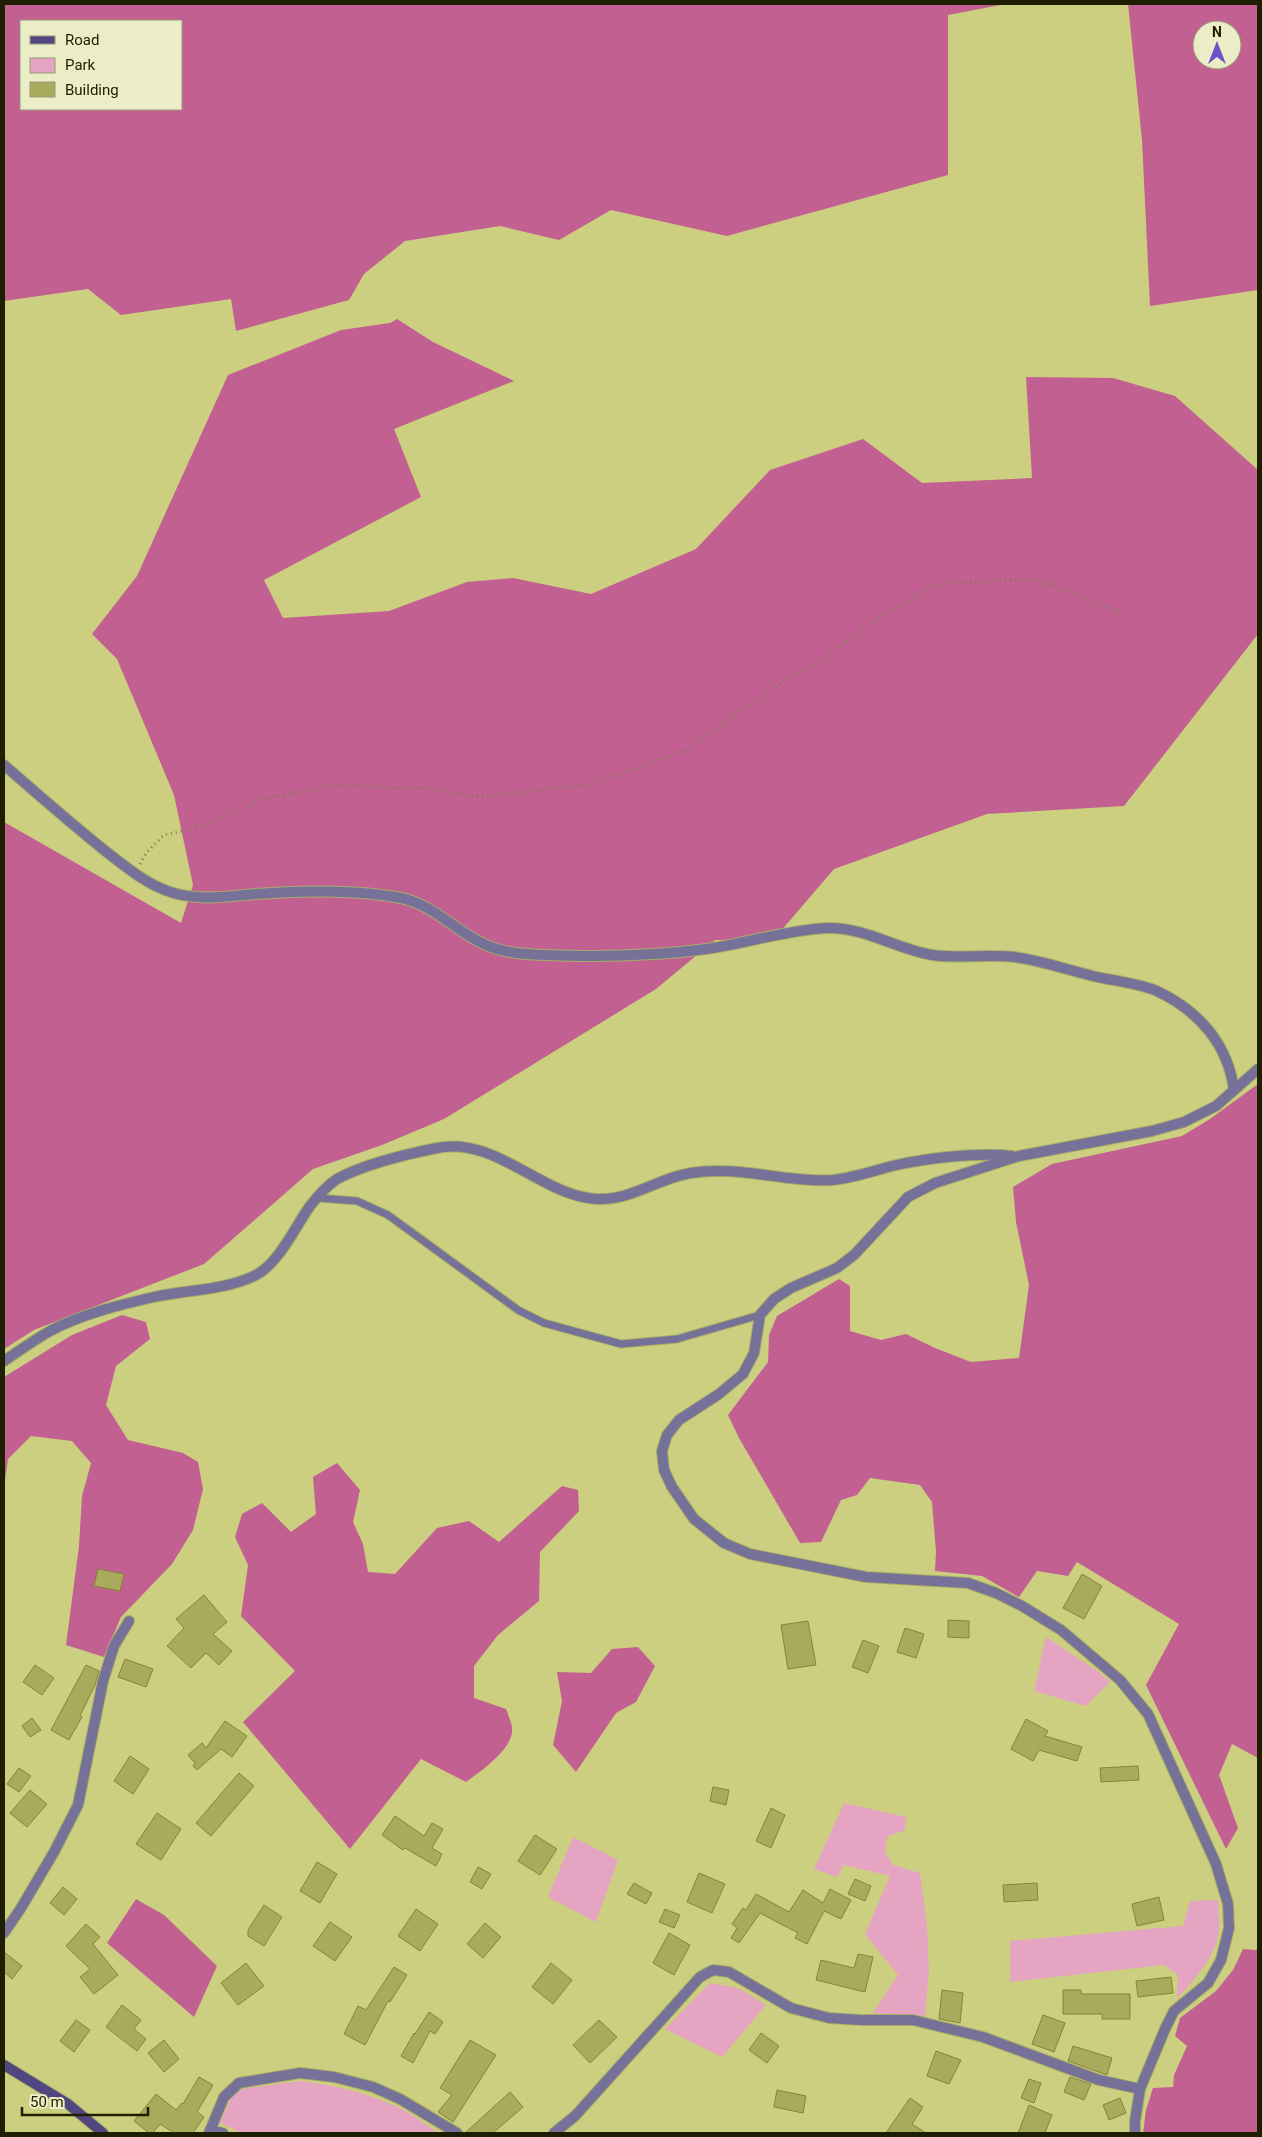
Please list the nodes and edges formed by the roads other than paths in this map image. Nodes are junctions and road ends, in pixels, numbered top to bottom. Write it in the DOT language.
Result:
graph roads {
  1 [pos="4,765"];
  2 [pos="1258,1069"];
  3 [pos="1234,1090"];
  4 [pos="1019,1156"];
  5 [pos="318,1198"];
  6 [pos="760,1315"];
  7 [pos="4,1361"];
  8 [pos="129,1621"];
  9 [pos="4,1933"];
  10 [pos="4,2065"];
  11 [pos="1140,2088"];
  12 [pos="210,2131"];
  13 [pos="102,2133"];
  14 [pos="223,2133"];
  15 [pos="457,2133"];
  16 [pos="554,2133"];
  17 [pos="1135,2133"];
  1 -- 3 [label="street"];
  2 -- 3 [label="street"];
  3 -- 4 [label="street"];
  4 -- 5 [label="street"];
  4 -- 6 [label="street"];
  5 -- 6 [label="lane"];
  5 -- 7 [label="street"];
  6 -- 11 [label="street"];
  8 -- 9 [label="street"];
  10 -- 13 [label="main road"];
  11 -- 16 [label="street"];
  11 -- 17 [label="street"];
  12 -- 14 [label="street"];
  12 -- 15 [label="street"];
}
